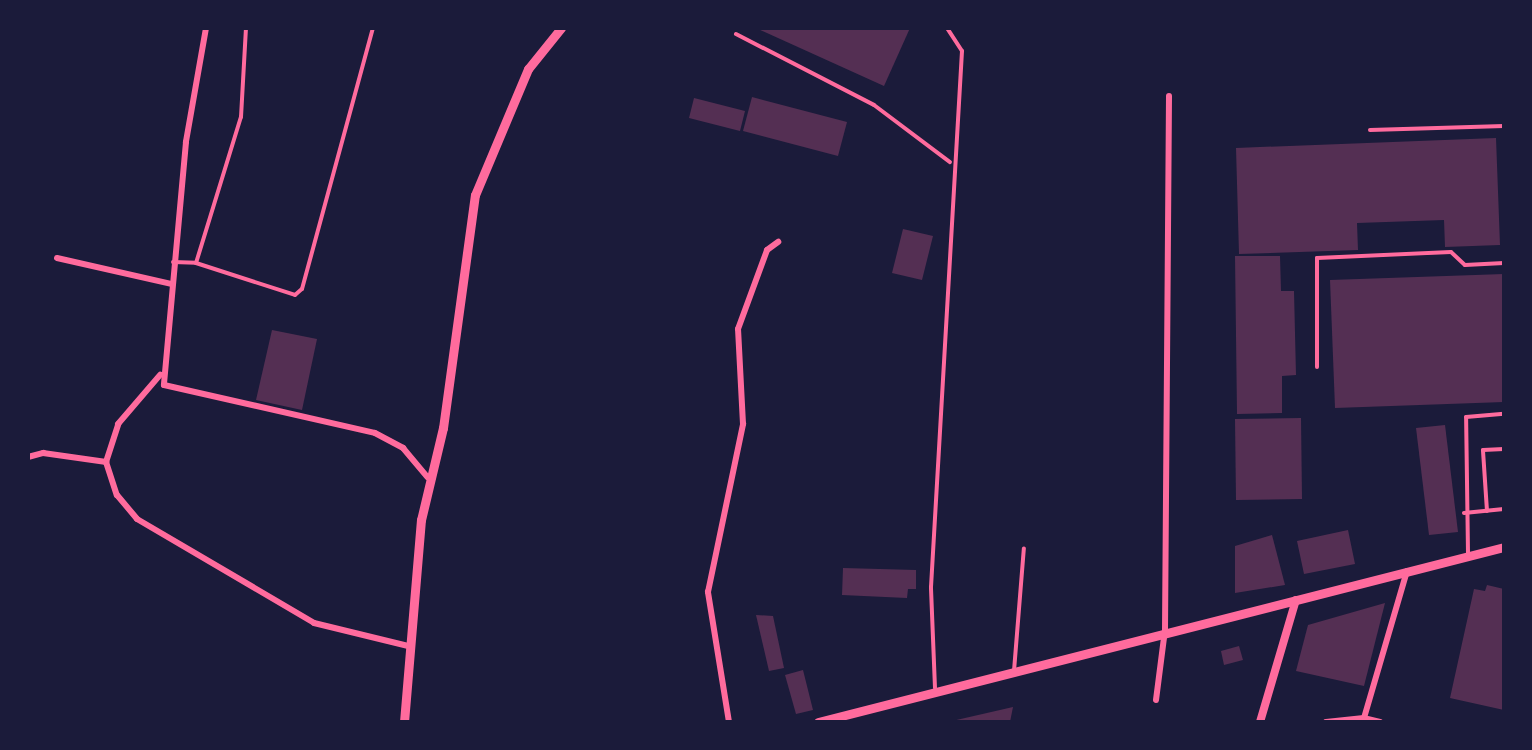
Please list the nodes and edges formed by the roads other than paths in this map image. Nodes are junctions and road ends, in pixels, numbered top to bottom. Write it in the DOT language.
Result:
graph roads {
  1 [pos="206,28"];
  2 [pos="246,28"];
  3 [pos="373,28"];
  4 [pos="561,28"];
  5 [pos="947,28"];
  6 [pos="736,34"];
  7 [pos="1169,96"];
  8 [pos="1504,126"];
  9 [pos="1370,130"];
  10 [pos="952,164"];
  11 [pos="778,242"];
  12 [pos="57,258"];
  13 [pos="173,262"];
  14 [pos="196,263"];
  15 [pos="1504,263"];
  16 [pos="171,284"];
  17 [pos="1317,367"];
  18 [pos="160,375"];
  19 [pos="1504,414"];
  20 [pos="1504,449"];
  21 [pos="28,457"];
  22 [pos="106,462"];
  23 [pos="427,476"];
  24 [pos="1504,509"];
  25 [pos="1487,511"];
  26 [pos="1464,513"];
  27 [pos="1504,547"];
  28 [pos="1024,548"];
  29 [pos="1468,555"];
  30 [pos="1407,570"];
  31 [pos="1296,600"];
  32 [pos="1165,630"];
  33 [pos="408,646"];
  34 [pos="1014,671"];
  35 [pos="935,693"];
  36 [pos="1156,700"];
  37 [pos="1364,718"];
  38 [pos="404,722"];
  39 [pos="729,722"];
  40 [pos="818,722"];
  41 [pos="1260,722"];
  42 [pos="1326,722"];
  43 [pos="1380,722"];
  1 -- 13 [label="street"];
  2 -- 14 [label="lane"];
  3 -- 14 [label="lane"];
  4 -- 23 [label="main road"];
  5 -- 10 [label="lane"];
  6 -- 10 [label="lane"];
  7 -- 32 [label="street"];
  8 -- 9 [label="lane"];
  10 -- 35 [label="lane"];
  11 -- 39 [label="street"];
  12 -- 16 [label="street"];
  13 -- 14 [label="lane"];
  13 -- 16 [label="street"];
  15 -- 17 [label="lane"];
  16 -- 18 [label="street"];
  18 -- 22 [label="street"];
  18 -- 23 [label="street"];
  19 -- 26 [label="lane"];
  20 -- 25 [label="lane"];
  21 -- 22 [label="street"];
  22 -- 33 [label="street"];
  23 -- 33 [label="main road"];
  24 -- 25 [label="lane"];
  25 -- 26 [label="lane"];
  26 -- 29 [label="lane"];
  27 -- 29 [label="main road"];
  28 -- 34 [label="lane"];
  29 -- 30 [label="main road"];
  30 -- 31 [label="main road"];
  30 -- 37 [label="street"];
  31 -- 32 [label="main road"];
  31 -- 41 [label="street"];
  32 -- 34 [label="main road"];
  32 -- 36 [label="street"];
  33 -- 38 [label="main road"];
  34 -- 35 [label="main road"];
  35 -- 40 [label="main road"];
  37 -- 42 [label="street"];
  37 -- 43 [label="street"];
}
